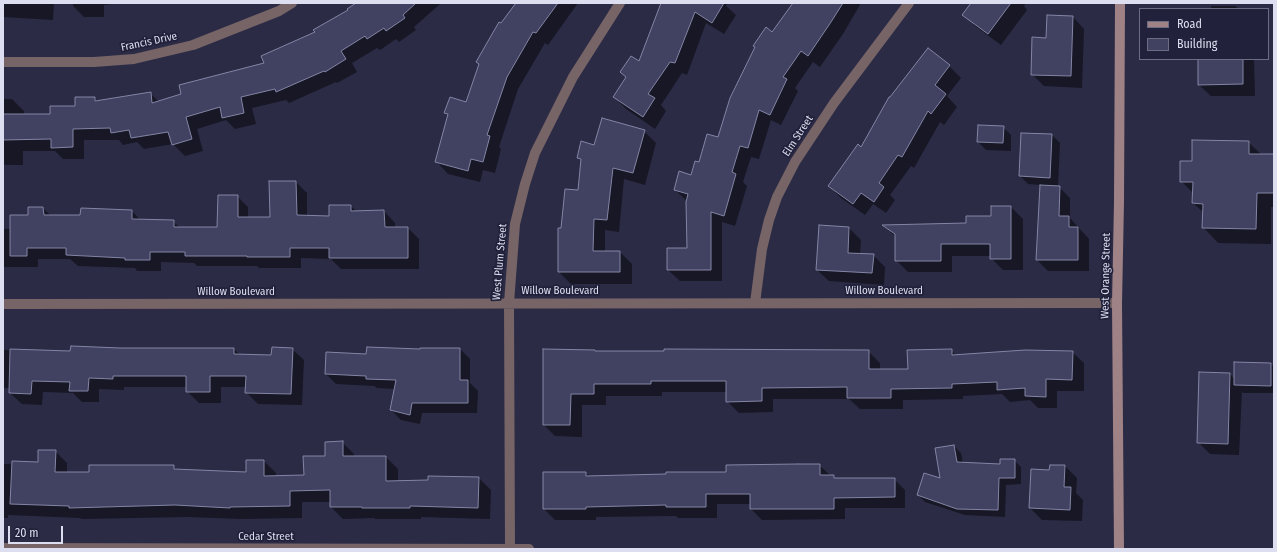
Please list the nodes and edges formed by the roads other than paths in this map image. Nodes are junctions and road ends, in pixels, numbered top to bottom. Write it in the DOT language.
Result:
graph roads {
  1 [pos="292,3"];
  2 [pos="620,3"];
  3 [pos="908,3"];
  4 [pos="1120,3"];
  5 [pos="3,62"];
  6 [pos="755,303"];
  7 [pos="1117,303"];
  8 [pos="3,304"];
  9 [pos="508,304"];
  10 [pos="3,548"];
  11 [pos="510,549"];
  12 [pos="529,549"];
  13 [pos="1119,549"];
  1 -- 5 [label="street, Francis Drive"];
  2 -- 9 [label="street, West Plum Street"];
  3 -- 6 [label="street, Elm Street"];
  4 -- 7 [label="street, West Orange Street"];
  6 -- 7 [label="street, Willow Boulevard"];
  6 -- 9 [label="street, Willow Boulevard"];
  7 -- 13 [label="street, West Orange Street"];
  8 -- 9 [label="street, Willow Boulevard"];
  9 -- 11 [label="street, West Plum Street"];
  10 -- 11 [label="street, Cedar Street"];
  11 -- 12 [label="street, Cedar Street"];
}
